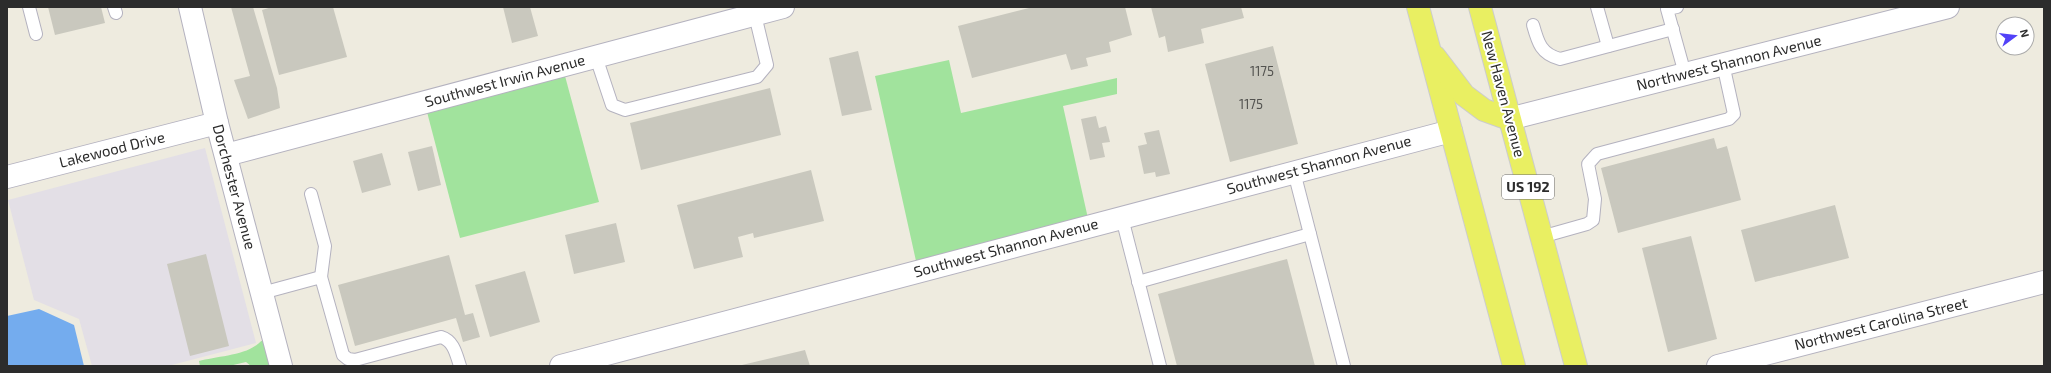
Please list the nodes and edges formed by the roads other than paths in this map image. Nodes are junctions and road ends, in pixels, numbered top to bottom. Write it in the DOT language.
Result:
graph roads {
  1 [pos="29,7"];
  2 [pos="190,7"];
  3 [pos="783,7"];
  4 [pos="1418,7"];
  5 [pos="1480,7"];
  6 [pos="1597,7"];
  7 [pos="1948,7"];
  8 [pos="1670,8"];
  9 [pos="754,14"];
  10 [pos="1533,25"];
  11 [pos="1672,29"];
  12 [pos="36,34"];
  13 [pos="1608,46"];
  14 [pos="1430,50"];
  15 [pos="596,57"];
  16 [pos="1723,64"];
  17 [pos="1685,74"];
  18 [pos="1509,119"];
  19 [pos="217,124"];
  20 [pos="1451,130"];
  21 [pos="226,154"];
  22 [pos="1294,172"];
  23 [pos="7,177"];
  24 [pos="310,194"];
  25 [pos="1122,218"];
  26 [pos="1310,234"];
  27 [pos="1541,237"];
  28 [pos="321,277"];
  29 [pos="1138,282"];
  30 [pos="2044,282"];
  31 [pos="262,292"];
  32 [pos="281,366"];
  33 [pos="460,366"];
  34 [pos="561,366"];
  35 [pos="1160,366"];
  36 [pos="1344,366"];
  37 [pos="1514,366"];
  38 [pos="1576,366"];
  39 [pos="1718,366"];
  1 -- 12 [label="lane"];
  2 -- 19 [label="street, Dorchester Avenue"];
  3 -- 9 [label="street, Southwest Irwin Avenue"];
  4 -- 14 [label="main road"];
  5 -- 18 [label="main road, New Haven Avenue / US 192"];
  6 -- 13 [label="lane"];
  7 -- 16 [label="street, Northwest Shannon Avenue"];
  8 -- 11 [label="lane"];
  9 -- 15 [label="street, Southwest Irwin Avenue"];
  9 -- 15 [label="lane"];
  10 -- 13 [label="lane"];
  11 -- 13 [label="lane"];
  11 -- 17 [label="lane"];
  14 -- 18 [label="main road"];
  14 -- 20 [label="main road"];
  15 -- 21 [label="street, Southwest Irwin Avenue"];
  16 -- 17 [label="street, Northwest Shannon Avenue"];
  16 -- 27 [label="lane"];
  17 -- 18 [label="street, Northwest Shannon Avenue"];
  18 -- 27 [label="main road, New Haven Avenue / US 192"];
  19 -- 21 [label="street, Dorchester Avenue"];
  19 -- 23 [label="street, Lakewood Drive"];
  20 -- 22 [label="street, Southwest Shannon Avenue"];
  20 -- 37 [label="main road"];
  21 -- 31 [label="street, Dorchester Avenue"];
  22 -- 25 [label="street, Southwest Shannon Avenue"];
  22 -- 26 [label="lane"];
  24 -- 28 [label="lane"];
  25 -- 29 [label="lane"];
  25 -- 34 [label="street, Southwest Shannon Avenue"];
  26 -- 29 [label="lane"];
  26 -- 36 [label="lane"];
  27 -- 38 [label="main road, New Haven Avenue / US 192"];
  28 -- 31 [label="lane"];
  28 -- 33 [label="lane"];
  29 -- 35 [label="lane"];
  30 -- 39 [label="street, Northwest Carolina Street"];
  31 -- 32 [label="street, Dorchester Avenue"];
}
